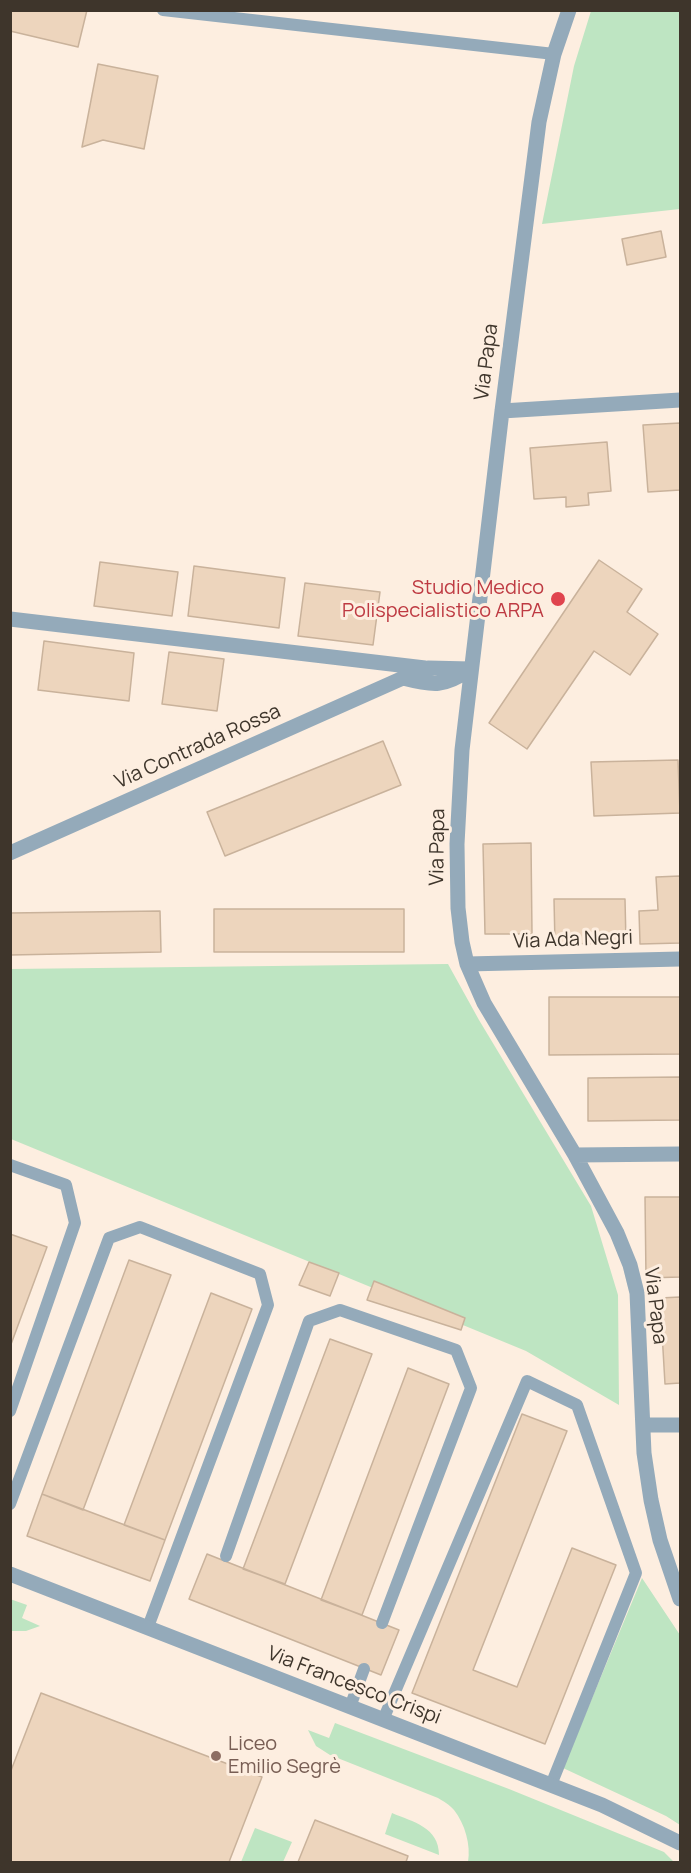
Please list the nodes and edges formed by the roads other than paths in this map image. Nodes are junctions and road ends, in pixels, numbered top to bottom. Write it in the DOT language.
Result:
graph roads {
  1 [pos="163,10"];
  2 [pos="569,10"];
  3 [pos="554,54"];
  4 [pos="681,400"];
  5 [pos="502,411"];
  6 [pos="10,619"];
  7 [pos="428,668"];
  8 [pos="471,669"];
  9 [pos="403,678"];
  10 [pos="10,854"];
  11 [pos="681,959"];
  12 [pos="467,964"];
  13 [pos="681,1154"];
  14 [pos="575,1155"];
  15 [pos="10,1165"];
  16 [pos="10,1411"];
  17 [pos="644,1425"];
  18 [pos="681,1425"];
  19 [pos="10,1504"];
  20 [pos="226,1556"];
  21 [pos="10,1574"];
  22 [pos="681,1599"];
  23 [pos="382,1623"];
  24 [pos="148,1627"];
  25 [pos="364,1669"];
  26 [pos="350,1707"];
  27 [pos="384,1720"];
  28 [pos="551,1785"];
  29 [pos="681,1843"];
  1 -- 3 [label="lane"];
  2 -- 3 [label="street, Via Papa"];
  3 -- 5 [label="street, Via Papa"];
  4 -- 5 [label="street"];
  5 -- 8 [label="street, Via Papa"];
  6 -- 7 [label="street, Via Contrada Rossa"];
  7 -- 8 [label="street, Via Contrada Rossa"];
  7 -- 9 [label="street, Via Contrada Rossa"];
  8 -- 9 [label="street"];
  8 -- 12 [label="street, Via Papa"];
  9 -- 10 [label="street, Via Contrada Rossa"];
  11 -- 12 [label="street, Via Ada Negri"];
  12 -- 14 [label="street, Via Papa"];
  13 -- 14 [label="street"];
  14 -- 17 [label="street, Via Papa"];
  15 -- 16 [label="lane"];
  17 -- 18 [label="street"];
  17 -- 22 [label="street, Via Papa"];
  19 -- 24 [label="lane"];
  20 -- 23 [label="lane"];
  21 -- 24 [label="street, Via Francesco Crispi"];
  24 -- 26 [label="street, Via Francesco Crispi"];
  25 -- 26 [label="lane"];
  26 -- 27 [label="street, Via Francesco Crispi"];
  27 -- 28 [label="street, Via Francesco Crispi"];
  27 -- 28 [label="lane"];
  28 -- 29 [label="street, Via Francesco Crispi"];
}
